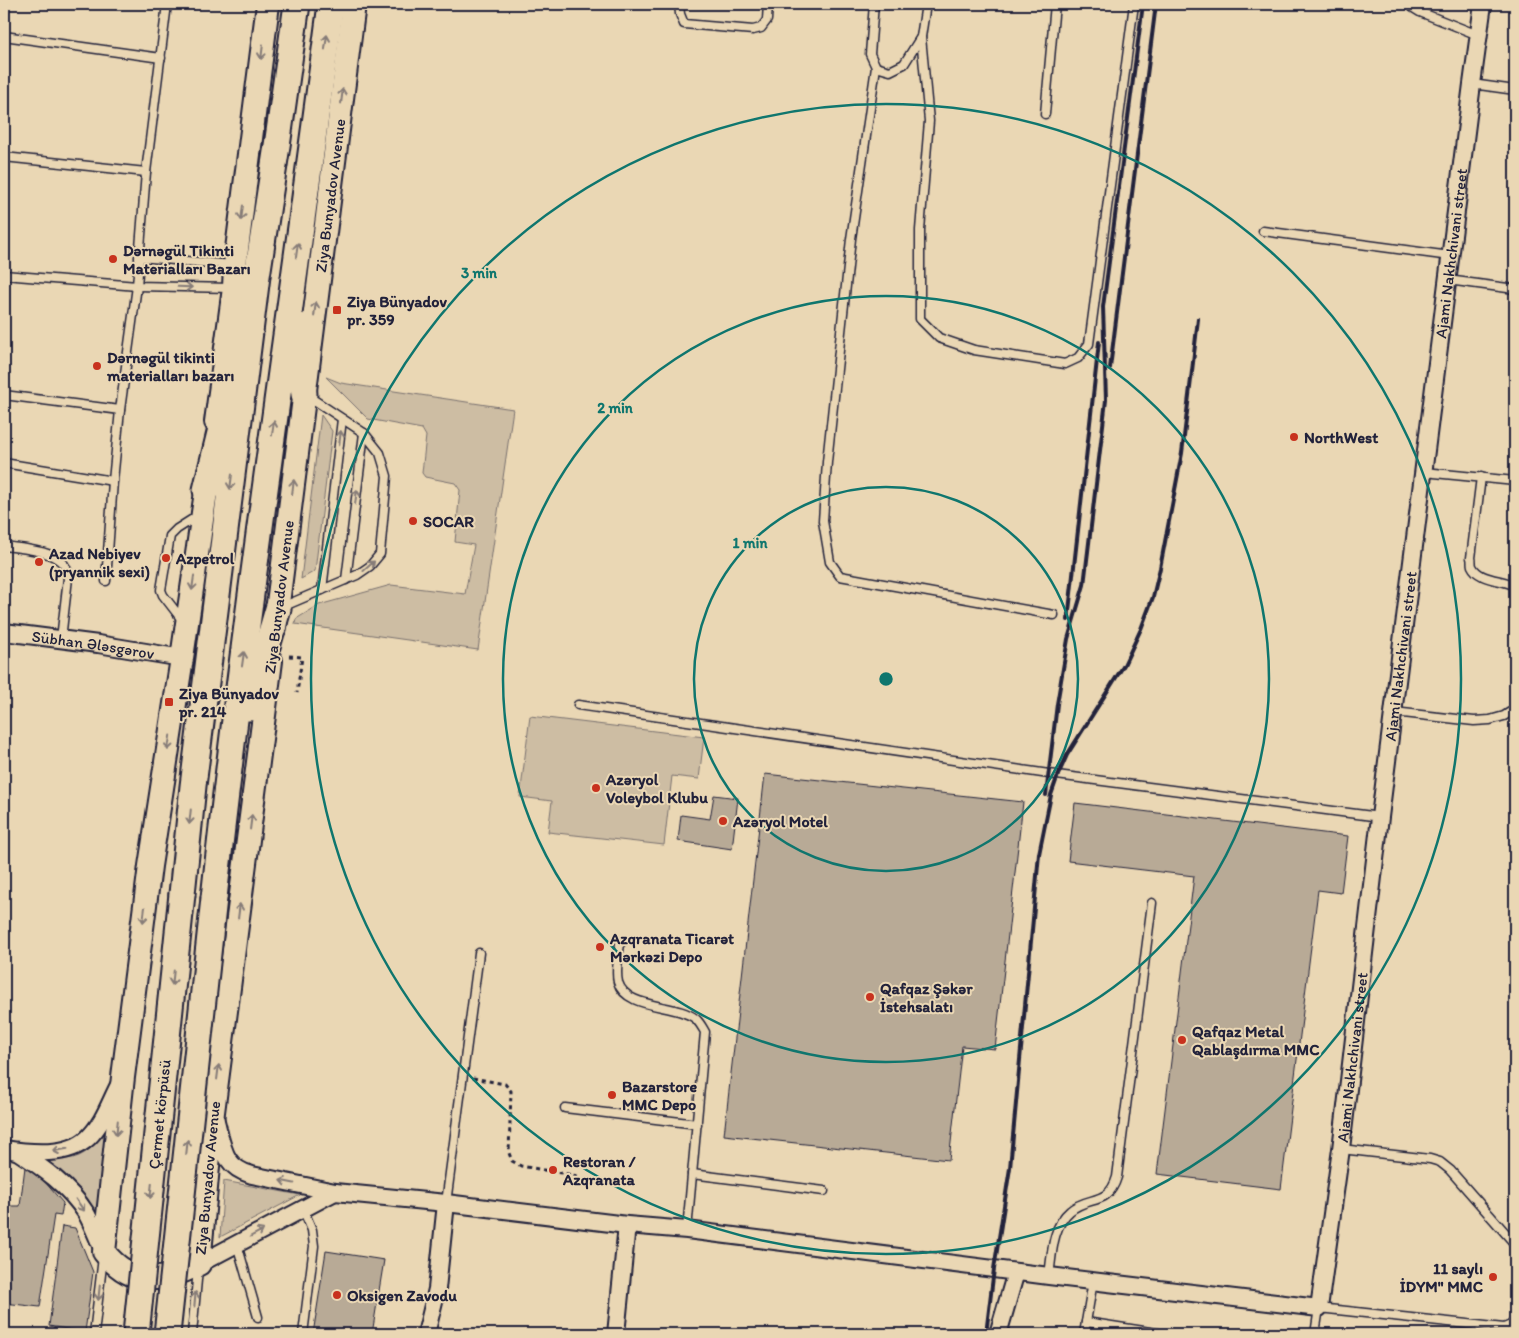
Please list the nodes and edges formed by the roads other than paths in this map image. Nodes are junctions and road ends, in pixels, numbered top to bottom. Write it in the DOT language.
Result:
graph roads {
  1 [pos="167,4"];
  2 [pos="268,4"];
  3 [pos="296,4"];
  4 [pos="331,4"];
  5 [pos="354,4"];
  6 [pos="679,4"];
  7 [pos="768,4"];
  8 [pos="874,4"];
  9 [pos="926,4"];
  10 [pos="1055,4"];
  11 [pos="1134,4"];
  12 [pos="1410,4"];
  13 [pos="1483,4"];
  14 [pos="1478,35"];
  15 [pos="4,36"];
  16 [pos="922,37"];
  17 [pos="161,58"];
  18 [pos="876,67"];
  19 [pos="1472,84"];
  20 [pos="1515,90"];
  21 [pos="1045,114"];
  22 [pos="4,157"];
  23 [pos="146,172"];
  24 [pos="1263,231"];
  25 [pos="1450,256"];
  26 [pos="139,257"];
  27 [pos="235,266"];
  28 [pos="4,275"];
  29 [pos="257,276"];
  30 [pos="1448,280"];
  31 [pos="292,285"];
  32 [pos="137,286"];
  33 [pos="234,288"];
  34 [pos="1515,289"];
  35 [pos="304,394"];
  36 [pos="4,395"];
  37 [pos="120,410"];
  38 [pos="342,419"];
  39 [pos="364,433"];
  40 [pos="4,463"];
  41 [pos="1424,472"];
  42 [pos="1481,477"];
  43 [pos="1515,481"];
  44 [pos="113,482"];
  45 [pos="205,502"];
  46 [pos="4,546"];
  47 [pos="106,580"];
  48 [pos="346,580"];
  49 [pos="1515,586"];
  50 [pos="322,590"];
  51 [pos="278,609"];
  52 [pos="1054,616"];
  53 [pos="187,626"];
  54 [pos="4,632"];
  55 [pos="61,639"];
  56 [pos="182,658"];
  57 [pos="578,705"];
  58 [pos="1515,709"];
  59 [pos="1394,712"];
  60 [pos="193,786"];
  61 [pos="226,790"];
  62 [pos="1380,818"];
  63 [pos="214,898"];
  64 [pos="1152,903"];
  65 [pos="620,943"];
  66 [pos="479,953"];
  67 [pos="123,1077"];
  68 [pos="565,1108"];
  69 [pos="213,1112"];
  70 [pos="697,1124"];
  71 [pos="1341,1149"];
  72 [pos="10,1150"];
  73 [pos="692,1174"];
  74 [pos="824,1191"];
  75 [pos="335,1192"];
  76 [pos="446,1203"];
  77 [pos="303,1209"];
  78 [pos="627,1225"];
  79 [pos="687,1230"];
  80 [pos="237,1244"];
  81 [pos="1515,1244"];
  82 [pos="104,1252"];
  83 [pos="199,1264"];
  84 [pos="1016,1272"];
  85 [pos="1049,1276"];
  86 [pos="1093,1281"];
  87 [pos="1319,1308"];
  88 [pos="258,1317"];
  89 [pos="1515,1320"];
  90 [pos="1086,1322"];
  91 [pos="94,1334"];
  92 [pos="136,1334"];
  93 [pos="167,1334"];
  94 [pos="192,1334"];
  95 [pos="303,1334"];
  96 [pos="426,1334"];
  97 [pos="616,1334"];
  98 [pos="998,1334"];
  99 [pos="1084,1334"];
  100 [pos="1163,1334"];
  101 [pos="1315,1334"];
  1 -- 17 [label="lane"];
  2 -- 27 [label="main road, one-way"];
  3 -- 29 [label="main road"];
  31 -- 4 [label="main road, Ziya Bunyadov Avenue, one-way"];
  35 -- 5 [label="main road, Ziya Bunyadov Avenue, one-way"];
  6 -- 7 [label="lane"];
  8 -- 18 [label="lane"];
  9 -- 16 [label="lane"];
  10 -- 21 [label="lane"];
  11 -- 16 [label="lane"];
  12 -- 14 [label="lane"];
  13 -- 14 [label="street, Ajami Nakhchivani street"];
  14 -- 19 [label="street, Ajami Nakhchivani street"];
  15 -- 17 [label="lane"];
  16 -- 18 [label="lane"];
  17 -- 23 [label="lane"];
  18 -- 52 [label="lane"];
  19 -- 20 [label="lane"];
  19 -- 25 [label="street, Ajami Nakhchivani street"];
  22 -- 23 [label="lane"];
  23 -- 26 [label="lane"];
  24 -- 25 [label="lane"];
  25 -- 30 [label="street, Ajami Nakhchivani street"];
  26 -- 27 [label="lane"];
  26 -- 32 [label="lane"];
  27 -- 33 [label="main road"];
  28 -- 32 [label="lane"];
  29 -- 45 [label="main road"];
  29 -- 60 [label="main road, one-way"];
  30 -- 34 [label="lane"];
  30 -- 41 [label="street, Ajami Nakhchivani street"];
  31 -- 35 [label="main road"];
  61 -- 31 [label="main road, Ziya Bunyadov Avenue, one-way"];
  32 -- 33 [label="lane, one-way"];
  32 -- 37 [label="lane"];
  33 -- 45 [label="main road"];
  35 -- 38 [label="lane"];
  51 -- 35 [label="main road, Ziya Bunyadov Avenue, one-way"];
  36 -- 37 [label="lane"];
  37 -- 44 [label="lane"];
  38 -- 39 [label="lane"];
  50 -- 38 [label="lane, one-way"];
  48 -- 39 [label="lane, one-way"];
  48 -- 39 [label="lane, one-way"];
  40 -- 44 [label="lane"];
  41 -- 42 [label="lane"];
  41 -- 59 [label="street, Ajami Nakhchivani street"];
  42 -- 43 [label="lane"];
  42 -- 49 [label="lane"];
  44 -- 47 [label="lane"];
  45 -- 53 [label="main road, one-way"];
  45 -- 53 [label="lane"];
  46 -- 55 [label="lane"];
  48 -- 50 [label="lane"];
  50 -- 51 [label="lane"];
  51 -- 61 [label="main road"];
  69 -- 51 [label="main road, Ziya Bunyadov Avenue, one-way"];
  53 -- 56 [label="main road"];
  54 -- 55 [label="street, Sübhan Ələsgərov"];
  55 -- 56 [label="street, Sübhan Ələsgərov"];
  56 -- 60 [label="main road"];
  56 -- 67 [label="main road, one-way"];
  57 -- 62 [label="lane"];
  58 -- 59 [label="lane"];
  59 -- 62 [label="street, Ajami Nakhchivani street"];
  60 -- 92 [label="main road, Çermet körpüsü, one-way, bridge"];
  61 -- 63 [label="main road, Ziya Bunyadov Avenue"];
  62 -- 71 [label="street, Ajami Nakhchivani street"];
  93 -- 63 [label="main road, Çermet körpüsü, one-way, bridge"];
  64 -- 85 [label="lane"];
  65 -- 70 [label="lane"];
  66 -- 76 [label="lane"];
  67 -- 72 [label="street, one-way"];
  67 -- 82 [label="main road, one-way"];
  68 -- 70 [label="lane"];
  75 -- 69 [label="street, one-way"];
  69 -- 83 [label="main road, Ziya Bunyadov Avenue"];
  70 -- 73 [label="lane"];
  71 -- 81 [label="lane"];
  71 -- 87 [label="street, Ajami Nakhchivani street"];
  72 -- 82 [label="street, one-way"];
  73 -- 74 [label="lane"];
  73 -- 79 [label="lane"];
  75 -- 76 [label="street"];
  75 -- 77 [label="street"];
  76 -- 78 [label="street"];
  76 -- 96 [label="street"];
  80 -- 77 [label="street, one-way"];
  77 -- 95 [label="lane"];
  78 -- 79 [label="street"];
  78 -- 97 [label="street"];
  79 -- 84 [label="street"];
  80 -- 83 [label="street"];
  80 -- 88 [label="lane"];
  82 -- 83 [label="main road, Ziya Bunyadov Avenue"];
  82 -- 91 [label="lane, one-way"];
  94 -- 83 [label="lane, one-way"];
  84 -- 85 [label="street"];
  84 -- 98 [label="street"];
  85 -- 86 [label="street"];
  86 -- 87 [label="street"];
  86 -- 90 [label="lane"];
  87 -- 89 [label="lane"];
  87 -- 101 [label="lane"];
  90 -- 99 [label="lane"];
  90 -- 100 [label="lane"];
}
